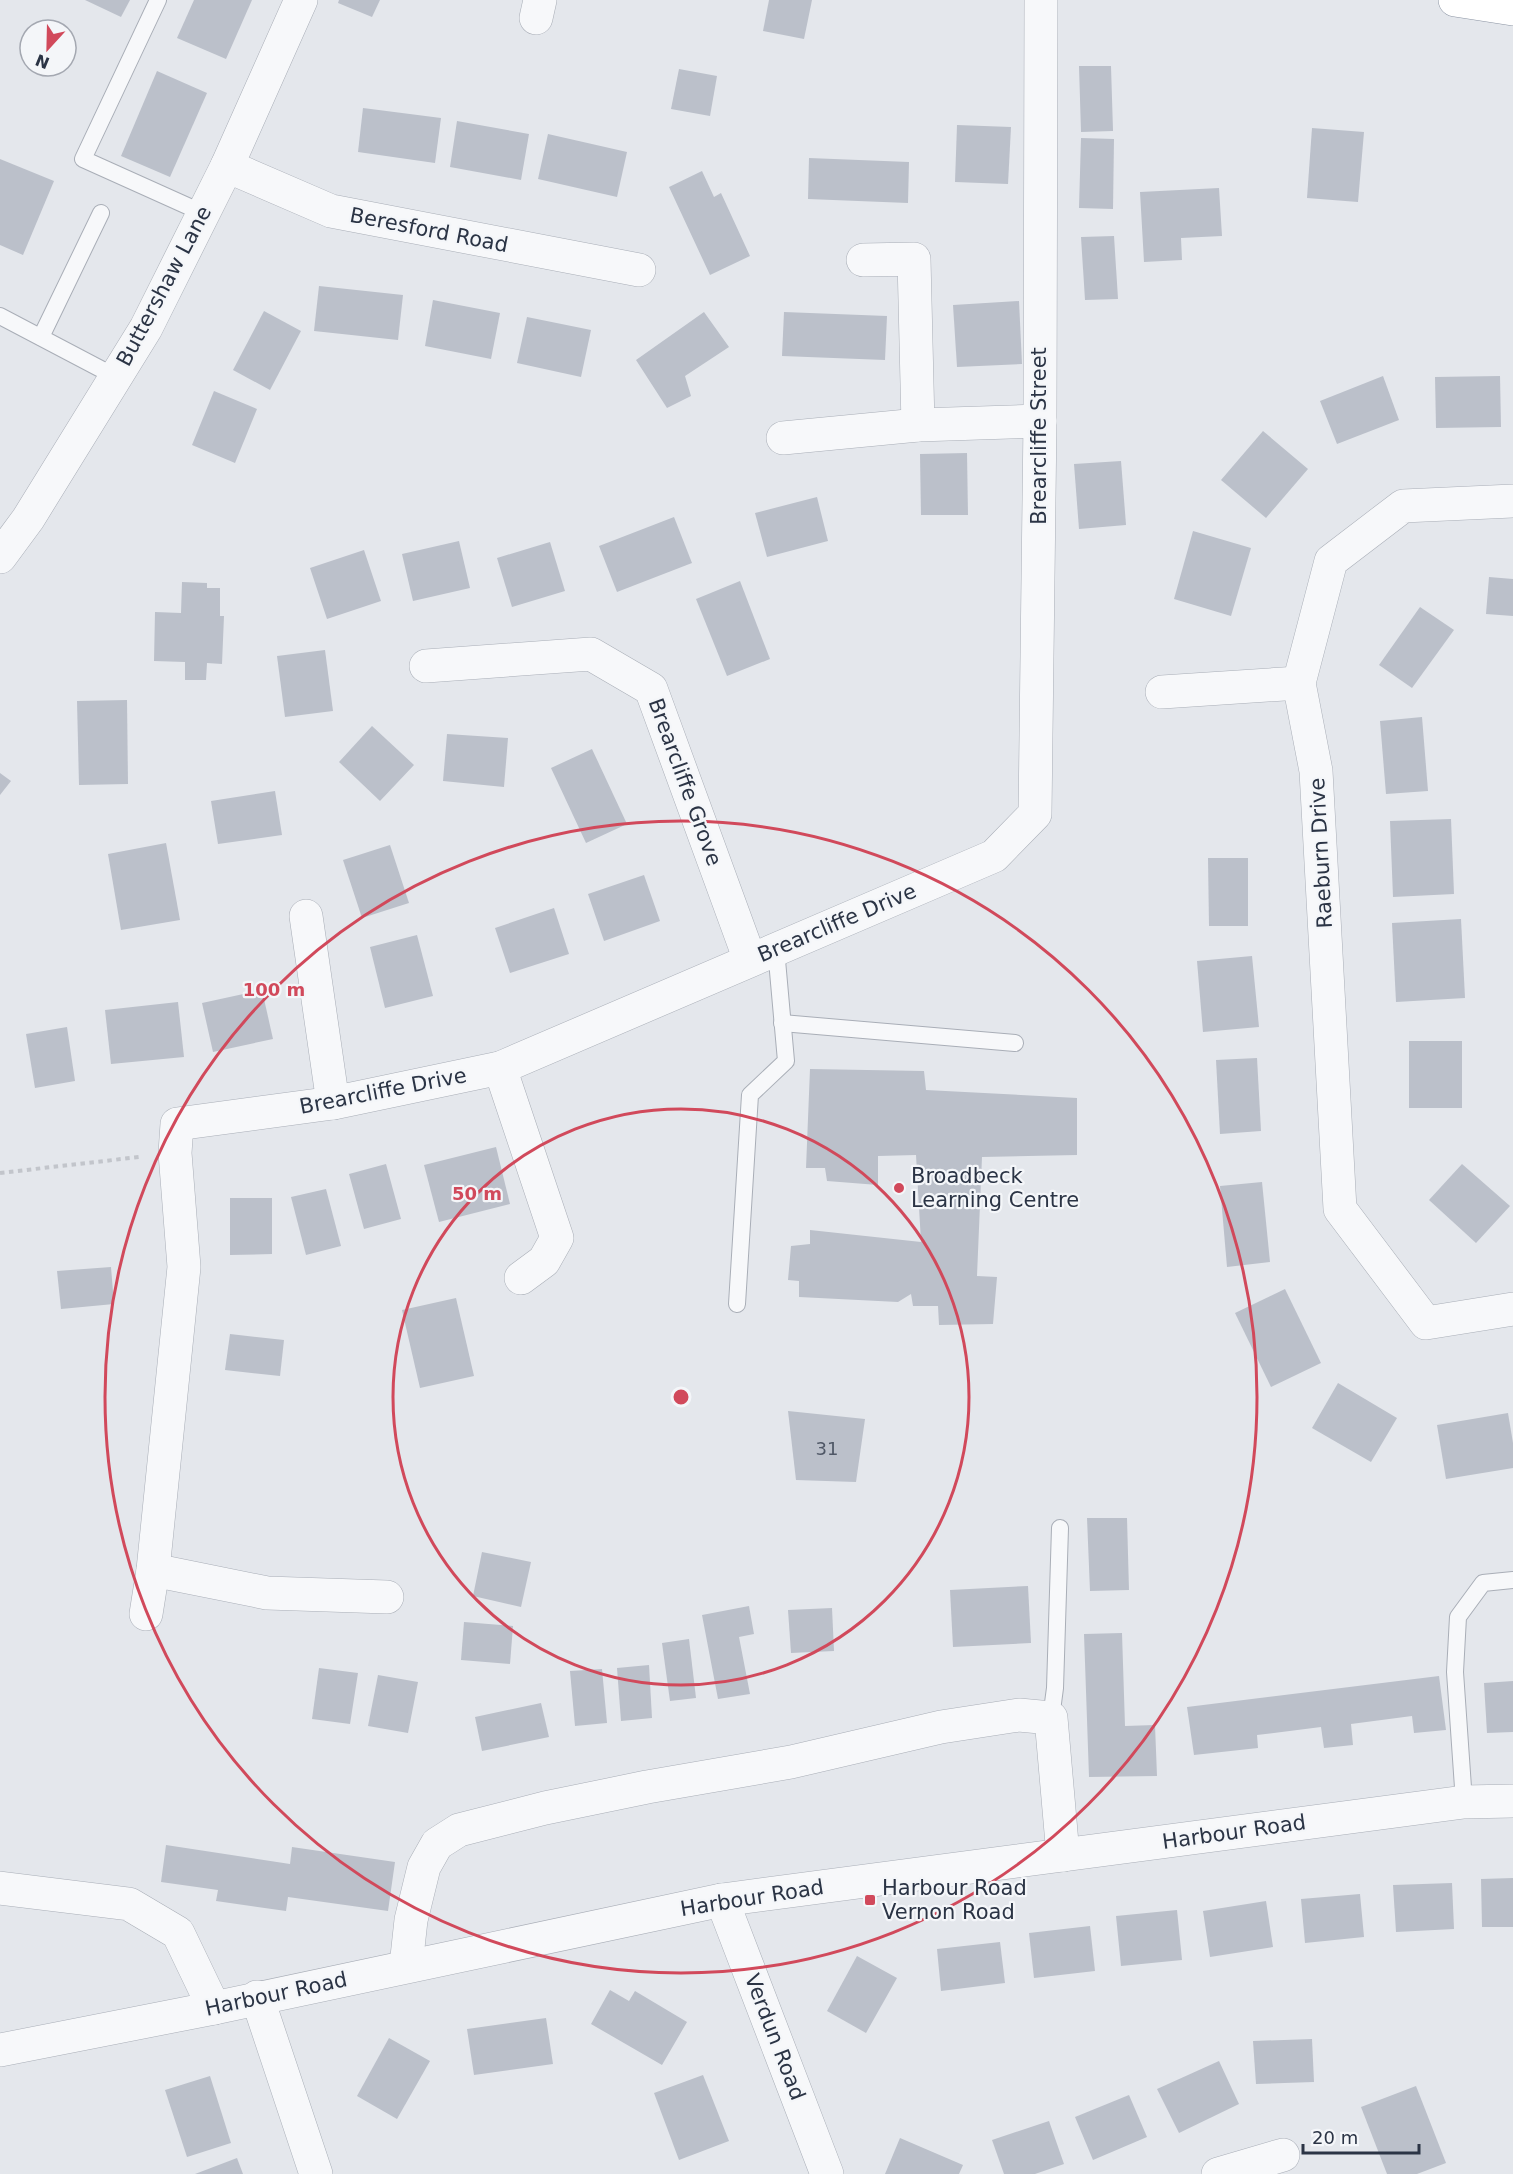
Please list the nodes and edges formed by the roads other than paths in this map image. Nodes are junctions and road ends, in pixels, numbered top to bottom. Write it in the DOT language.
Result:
graph roads {
  1 [pos="158,0"];
  2 [pos="301,0"];
  3 [pos="1041,0"];
  4 [pos="1455,0"];
  5 [pos="1513,9"];
  6 [pos="227,166"];
  7 [pos="101,213"];
  8 [pos="203,213"];
  9 [pos="863,260"];
  10 [pos="639,270"];
  11 [pos="0,316"];
  12 [pos="41,337"];
  13 [pos="116,377"];
  14 [pos="1040,421"];
  15 [pos="918,424"];
  16 [pos="783,438"];
  17 [pos="1513,501"];
  18 [pos="0,557"];
  19 [pos="426,666"];
  20 [pos="1299,683"];
  21 [pos="1162,692"];
  22 [pos="994,856"];
  23 [pos="306,916"];
  24 [pos="763,955"];
  25 [pos="782,1023"];
  26 [pos="1015,1043"];
  27 [pos="500,1068"];
  28 [pos="333,1103"];
  29 [pos="521,1278"];
  30 [pos="737,1304"];
  31 [pos="1513,1309"];
  32 [pos="1060,1528"];
  33 [pos="153,1570"];
  34 [pos="1513,1580"];
  35 [pos="387,1597"];
  36 [pos="146,1614"];
  37 [pos="1051,1718"];
  38 [pos="1513,1801"];
  39 [pos="1464,1802"];
  40 [pos="1063,1855"];
  41 [pos="0,1888"];
  42 [pos="722,1900"];
  43 [pos="406,1966"];
  44 [pos="257,1997"];
  45 [pos="214,2008"];
  46 [pos="0,2050"];
  47 [pos="1283,2155"];
  48 [pos="316,2174"];
  49 [pos="827,2174"];
  50 [pos="1218,2174"];
  1 -- 8 [label="lane"];
  2 -- 6 [label="street, Buttershaw Lane"];
  3 -- 14 [label="street, Brearcliffe Street"];
  4 -- 5 [label="highway"];
  6 -- 8 [label="street, Buttershaw Lane"];
  6 -- 10 [label="street, Beresford Road"];
  7 -- 12 [label="lane"];
  8 -- 13 [label="street, Buttershaw Lane"];
  9 -- 15 [label="street"];
  11 -- 12 [label="lane"];
  12 -- 13 [label="lane"];
  13 -- 18 [label="street, Buttershaw Lane"];
  14 -- 15 [label="street"];
  14 -- 22 [label="street, Brearcliffe Street"];
  15 -- 16 [label="street"];
  17 -- 20 [label="street, Raeburn Drive"];
  19 -- 24 [label="street, Brearcliffe Grove"];
  20 -- 21 [label="street"];
  20 -- 31 [label="street, Raeburn Drive"];
  22 -- 24 [label="street, Brearcliffe Drive"];
  23 -- 28 [label="street"];
  24 -- 25 [label="lane"];
  24 -- 27 [label="street, Brearcliffe Drive"];
  25 -- 26 [label="lane"];
  25 -- 30 [label="lane"];
  27 -- 28 [label="street, Brearcliffe Drive"];
  27 -- 29 [label="street"];
  28 -- 33 [label="street, Brearcliffe Drive"];
  32 -- 37 [label="lane"];
  33 -- 35 [label="street"];
  33 -- 36 [label="street, Brearcliffe Drive"];
  34 -- 39 [label="lane"];
  37 -- 40 [label="street"];
  37 -- 43 [label="street"];
  38 -- 39 [label="street, Harbour Road"];
  39 -- 40 [label="street, Harbour Road"];
  40 -- 42 [label="street, Harbour Road"];
  41 -- 45 [label="street"];
  42 -- 43 [label="street, Harbour Road"];
  42 -- 49 [label="street, Verdun Road"];
  43 -- 44 [label="street, Harbour Road"];
  44 -- 45 [label="street, Harbour Road"];
  44 -- 48 [label="street"];
  45 -- 46 [label="street, Harbour Road"];
  47 -- 50 [label="street"];
}
